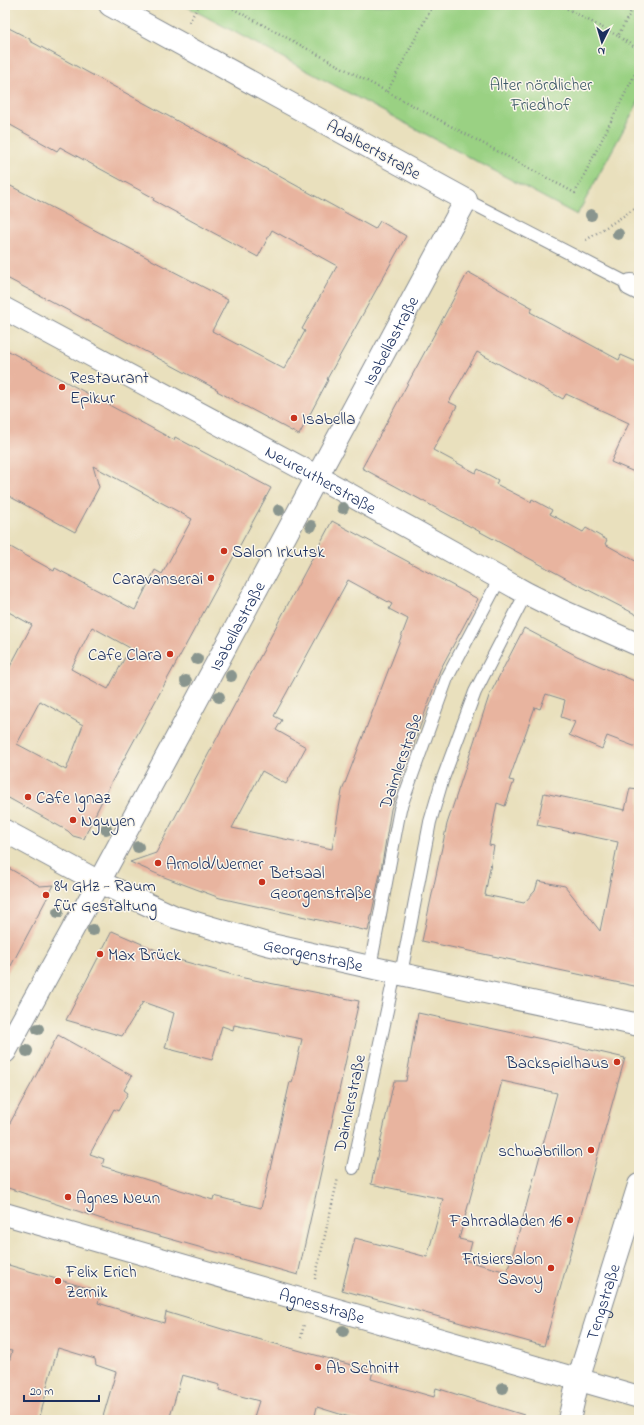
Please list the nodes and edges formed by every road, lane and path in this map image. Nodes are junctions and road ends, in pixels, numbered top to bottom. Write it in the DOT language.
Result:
graph roads {
  1 [pos="110,5"];
  2 [pos="226,5"];
  3 [pos="433,5"];
  4 [pos="560,5"];
  5 [pos="634,5"];
  6 [pos="618,36"];
  7 [pos="639,50"];
  8 [pos="639,66"];
  9 [pos="388,92"];
  10 [pos="466,200"];
  11 [pos="639,206"];
  12 [pos="567,252"];
  13 [pos="635,287"];
  14 [pos="5,309"];
  15 [pos="318,477"];
  16 [pos="500,578"];
  17 [pos="526,593"];
  18 [pos="639,645"];
  19 [pos="5,831"];
  20 [pos="99,882"];
  21 [pos="370,967"];
  22 [pos="398,974"];
  23 [pos="639,1025"];
  24 [pos="5,1052"];
  25 [pos="353,1168"];
  26 [pos="639,1185"];
  27 [pos="5,1214"];
  28 [pos="310,1302"];
  29 [pos="578,1380"];
  30 [pos="639,1397"];
  31 [pos="569,1420"];
  1 -- 10 [label="street, Adalbertstraße"];
  2 -- 9 [label="path"];
  3 -- 9 [label="path"];
  4 -- 6 [label="path"];
  5 -- 6 [label="path"];
  6 -- 7 [label="path"];
  8 -- 9 [label="path"];
  10 -- 12 [label="lane, Adalbertstraße"];
  10 -- 15 [label="street, Isabellastraße"];
  11 -- 12 [label="path"];
  12 -- 13 [label="lane, Adalbertstraße"];
  14 -- 15 [label="street, Neureutherstraße"];
  15 -- 16 [label="street, Neureutherstraße"];
  15 -- 20 [label="street, Isabellastraße"];
  16 -- 17 [label="street, Neureutherstraße"];
  16 -- 21 [label="lane, Daimlerstraße"];
  17 -- 18 [label="street, Neureutherstraße"];
  17 -- 22 [label="lane, Daimlerstraße"];
  19 -- 20 [label="street, Georgenstraße"];
  20 -- 21 [label="street, Georgenstraße"];
  20 -- 24 [label="street, Isabellastraße"];
  21 -- 22 [label="street, Georgenstraße"];
  22 -- 23 [label="street, Georgenstraße"];
  22 -- 25 [label="lane, Daimlerstraße"];
  25 -- 28 [label="path, Daimlerstraße"];
  26 -- 29 [label="street, Tengstraße"];
  27 -- 28 [label="street, Agnesstraße"];
  28 -- 29 [label="street, Agnesstraße"];
  29 -- 30 [label="street, Agnesstraße"];
  29 -- 31 [label="street, Tengstraße"];
}
